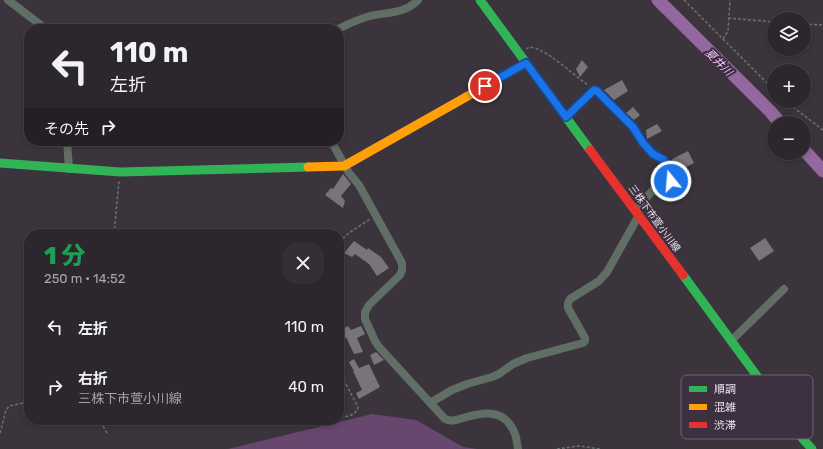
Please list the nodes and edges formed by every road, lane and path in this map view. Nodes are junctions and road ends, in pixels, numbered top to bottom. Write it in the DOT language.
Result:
graph roads {
  1 [pos="8,0"];
  2 [pos="418,0"];
  3 [pos="480,0"];
  4 [pos="684,0"];
  5 [pos="730,0"];
  6 [pos="728,18"];
  7 [pos="767,21"];
  8 [pos="39,24"];
  9 [pos="811,25"];
  10 [pos="344,26"];
  11 [pos="823,26"];
  12 [pos="723,40"];
  13 [pos="520,54"];
  14 [pos="526,63"];
  15 [pos="767,83"];
  16 [pos="594,90"];
  17 [pos="794,108"];
  18 [pos="566,117"];
  19 [pos="823,130"];
  20 [pos="67,146"];
  21 [pos="334,146"];
  22 [pos="0,163"];
  23 [pos="344,166"];
  24 [pos="69,169"];
  25 [pos="115,171"];
  26 [pos="637,212"];
  27 [pos="376,215"];
  28 [pos="114,229"];
  29 [pos="344,238"];
  30 [pos="784,288"];
  31 [pos="731,341"];
  32 [pos="756,375"];
  33 [pos="344,380"];
  34 [pos="24,403"];
  35 [pos="430,403"];
  36 [pos="344,417"];
  37 [pos="103,425"];
  38 [pos="0,433"];
  39 [pos="108,435"];
  40 [pos="804,439"];
  41 [pos="518,449"];
  42 [pos="557,449"];
  43 [pos="601,449"];
  44 [pos="812,449"];
  1 -- 8 [label="street"];
  2 -- 10 [label="street"];
  3 -- 13 [label="main road, 三株下市萱小川線"];
  4 -- 12 [label="path"];
  5 -- 6 [label="path"];
  6 -- 7 [label="path"];
  6 -- 12 [label="path"];
  9 -- 11 [label="path"];
  12 -- 15 [label="path"];
  13 -- 14 [label="main road, 三株下市萱小川線"];
  13 -- 16 [label="path"];
  14 -- 18 [label="main road, 三株下市萱小川線"];
  14 -- 23 [label="main road"];
  16 -- 18 [label="street"];
  16 -- 26 [label="street"];
  17 -- 19 [label="path"];
  18 -- 26 [label="main road, 三株下市萱小川線"];
  20 -- 24 [label="street"];
  21 -- 23 [label="street"];
  22 -- 24 [label="main road"];
  23 -- 25 [label="main road"];
  23 -- 27 [label="street"];
  24 -- 25 [label="main road"];
  25 -- 28 [label="path"];
  26 -- 31 [label="main road, 三株下市萱小川線"];
  26 -- 35 [label="street"];
  27 -- 29 [label="path"];
  27 -- 35 [label="street"];
  30 -- 31 [label="street"];
  31 -- 32 [label="main road, 三株下市萱小川線"];
  33 -- 36 [label="path"];
  34 -- 38 [label="path"];
  35 -- 41 [label="street"];
  37 -- 39 [label="path"];
  40 -- 44 [label="main road, 三株下市萱小川線"];
  42 -- 43 [label="path"];
}
